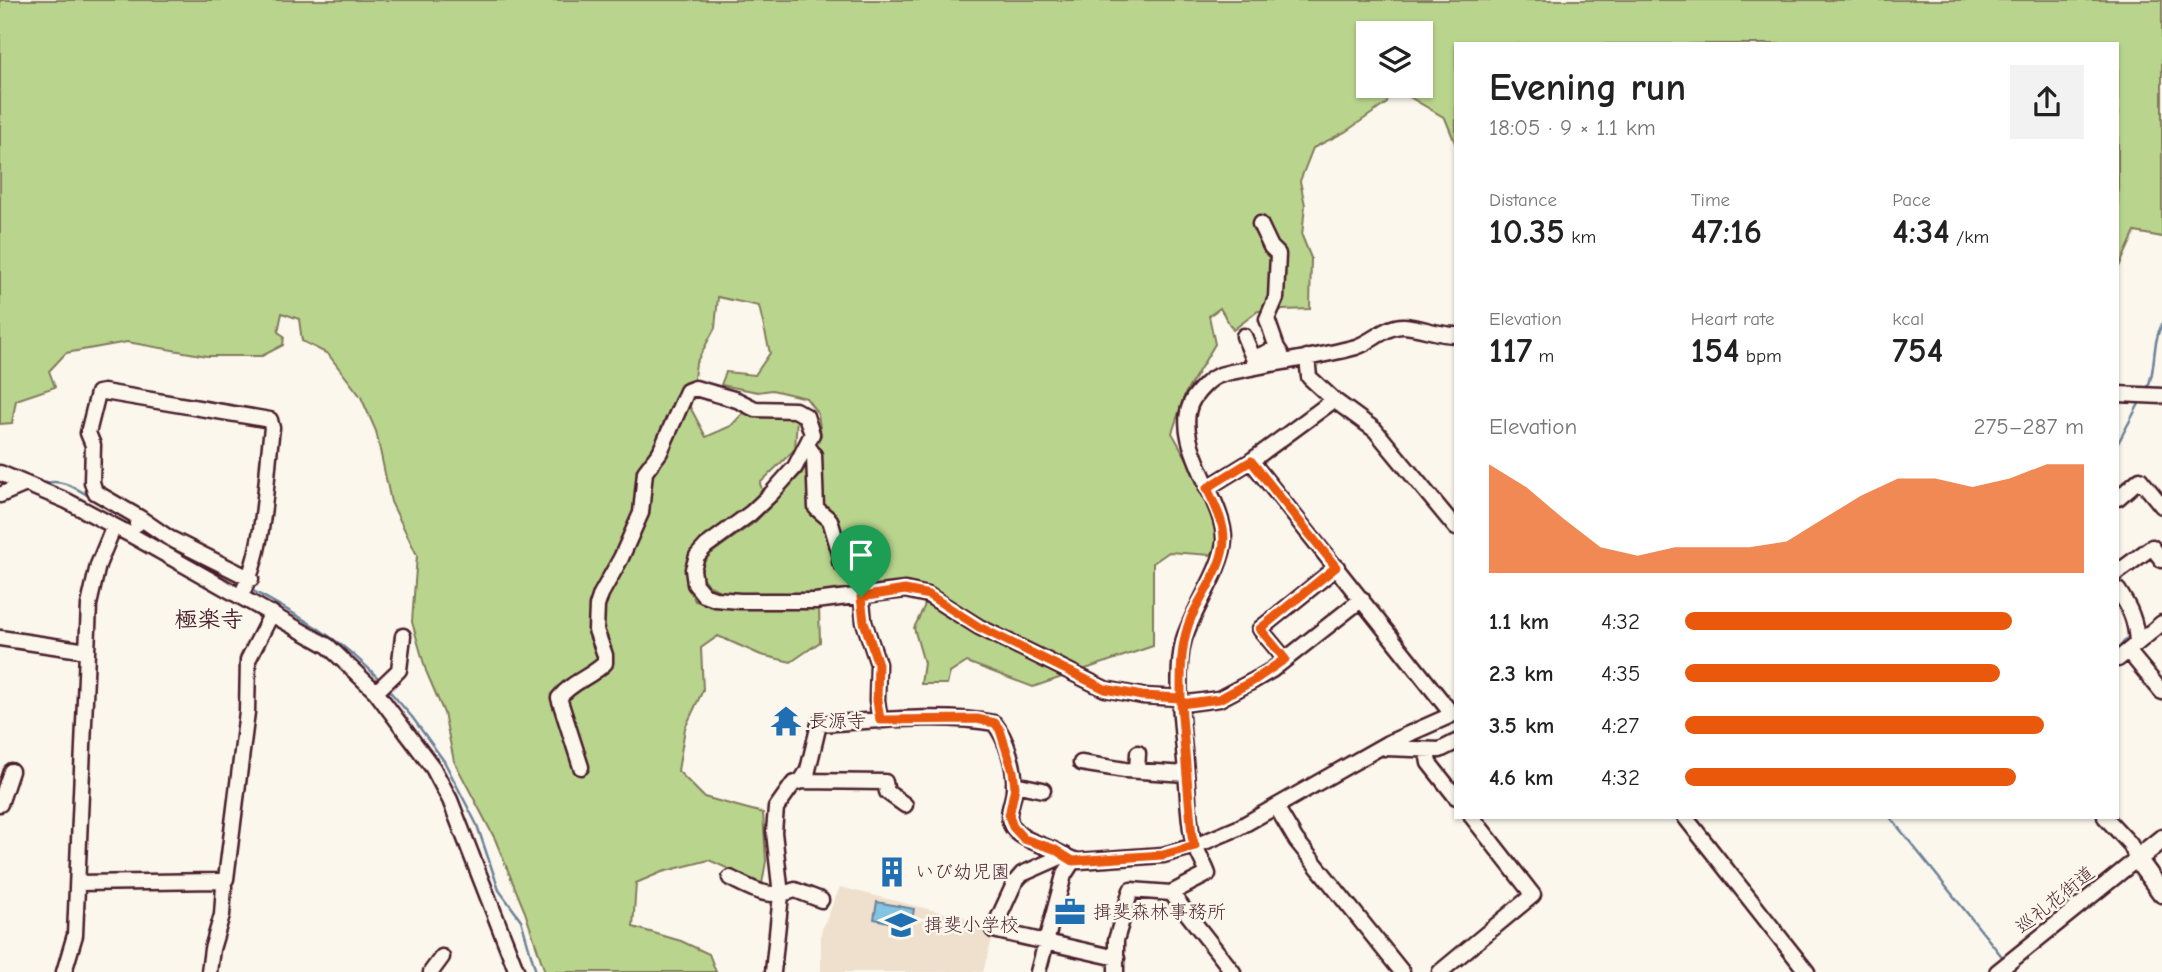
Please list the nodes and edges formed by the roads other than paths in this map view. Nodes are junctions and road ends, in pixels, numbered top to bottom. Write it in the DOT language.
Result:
graph roads {
  1 [pos="1260,224"];
  2 [pos="1454,335"];
  3 [pos="1244,336"];
  4 [pos="1280,354"];
  5 [pos="1307,357"];
  6 [pos="1254,363"];
  7 [pos="2119,394"];
  8 [pos="2162,396"];
  9 [pos="1334,400"];
  10 [pos="807,445"];
  11 [pos="1251,461"];
  12 [pos="0,473"];
  13 [pos="26,484"];
  14 [pos="1207,488"];
  15 [pos="0,495"];
  16 [pos="2119,497"];
  17 [pos="2162,506"];
  18 [pos="140,518"];
  19 [pos="114,526"];
  20 [pos="1454,526"];
  21 [pos="131,535"];
  22 [pos="2162,560"];
  23 [pos="1336,567"];
  24 [pos="2119,571"];
  25 [pos="251,579"];
  26 [pos="2119,592"];
  27 [pos="241,595"];
  28 [pos="861,597"];
  29 [pos="1362,599"];
  30 [pos="272,613"];
  31 [pos="2162,623"];
  32 [pos="403,636"];
  33 [pos="0,638"];
  34 [pos="87,651"];
  35 [pos="2128,651"];
  36 [pos="1285,659"];
  37 [pos="376,692"];
  38 [pos="2162,692"];
  39 [pos="1181,701"];
  40 [pos="1454,713"];
  41 [pos="880,720"];
  42 [pos="1454,743"];
  43 [pos="1383,748"];
  44 [pos="1427,752"];
  45 [pos="1138,753"];
  46 [pos="1081,763"];
  47 [pos="581,767"];
  48 [pos="11,771"];
  49 [pos="1137,771"];
  50 [pos="1186,774"];
  51 [pos="802,781"];
  52 [pos="1014,784"];
  53 [pos="1042,790"];
  54 [pos="1454,794"];
  55 [pos="0,804"];
  56 [pos="905,805"];
  57 [pos="1277,808"];
  58 [pos="1474,819"];
  59 [pos="1687,819"];
  60 [pos="2107,819"];
  61 [pos="2162,839"];
  62 [pos="1195,846"];
  63 [pos="1069,858"];
  64 [pos="2137,859"];
  65 [pos="730,878"];
  66 [pos="78,883"];
  67 [pos="222,883"];
  68 [pos="1171,893"];
  69 [pos="2162,894"];
  70 [pos="781,895"];
  71 [pos="821,900"];
  72 [pos="1046,942"];
  73 [pos="442,957"];
  74 [pos="1116,965"];
  75 [pos="2004,966"];
  76 [pos="64,972"];
  77 [pos="209,972"];
  78 [pos="430,972"];
  79 [pos="517,972"];
  80 [pos="773,972"];
  81 [pos="1038,972"];
  82 [pos="1233,972"];
  83 [pos="1402,972"];
  84 [pos="1440,972"];
  85 [pos="1807,972"];
  1 -- 4 [label="street"];
  2 -- 5 [label="street"];
  3 -- 6 [label="street"];
  4 -- 5 [label="street"];
  4 -- 6 [label="street"];
  5 -- 9 [label="street"];
  6 -- 14 [label="street"];
  7 -- 8 [label="street"];
  9 -- 11 [label="street"];
  9 -- 20 [label="street"];
  10 -- 28 [label="street"];
  10 -- 28 [label="street"];
  10 -- 47 [label="street"];
  11 -- 14 [label="street"];
  11 -- 23 [label="street"];
  12 -- 13 [label="street"];
  13 -- 15 [label="street"];
  13 -- 19 [label="street"];
  14 -- 39 [label="street"];
  16 -- 17 [label="street"];
  18 -- 21 [label="street"];
  18 -- 25 [label="street"];
  18 -- 25 [label="street"];
  19 -- 21 [label="street"];
  19 -- 34 [label="street"];
  21 -- 27 [label="street"];
  22 -- 24 [label="street"];
  23 -- 29 [label="street"];
  23 -- 36 [label="street"];
  25 -- 27 [label="street"];
  26 -- 35 [label="street"];
  27 -- 30 [label="street"];
  28 -- 39 [label="street"];
  28 -- 41 [label="street"];
  29 -- 36 [label="street"];
  29 -- 40 [label="street"];
  30 -- 37 [label="street"];
  30 -- 67 [label="street"];
  31 -- 35 [label="street"];
  32 -- 37 [label="street"];
  33 -- 34 [label="street"];
  34 -- 66 [label="street"];
  35 -- 38 [label="street"];
  36 -- 39 [label="street"];
  37 -- 79 [label="street"];
  39 -- 50 [label="street"];
  40 -- 43 [label="street"];
  41 -- 51 [label="street"];
  41 -- 52 [label="street"];
  42 -- 43 [label="street"];
  43 -- 57 [label="street"];
  44 -- 54 [label="street"];
  45 -- 49 [label="street"];
  46 -- 49 [label="street"];
  48 -- 55 [label="street"];
  49 -- 50 [label="street"];
  50 -- 62 [label="street"];
  51 -- 56 [label="street"];
  51 -- 70 [label="street"];
  52 -- 53 [label="street"];
  52 -- 63 [label="street"];
  57 -- 62 [label="street"];
  57 -- 83 [label="street"];
  58 -- 84 [label="street"];
  59 -- 85 [label="street"];
  60 -- 64 [label="street"];
  61 -- 64 [label="main road"];
  62 -- 63 [label="street"];
  62 -- 68 [label="street"];
  63 -- 72 [label="street"];
  63 -- 72 [label="street"];
  64 -- 69 [label="main road"];
  64 -- 75 [label="street, 巡礼花街道"];
  65 -- 70 [label="street"];
  66 -- 67 [label="street"];
  66 -- 76 [label="street"];
  67 -- 77 [label="street"];
  68 -- 74 [label="street"];
  68 -- 82 [label="street"];
  70 -- 71 [label="street"];
  70 -- 80 [label="street"];
  72 -- 74 [label="street"];
  72 -- 81 [label="street"];
  73 -- 78 [label="street"];
}
